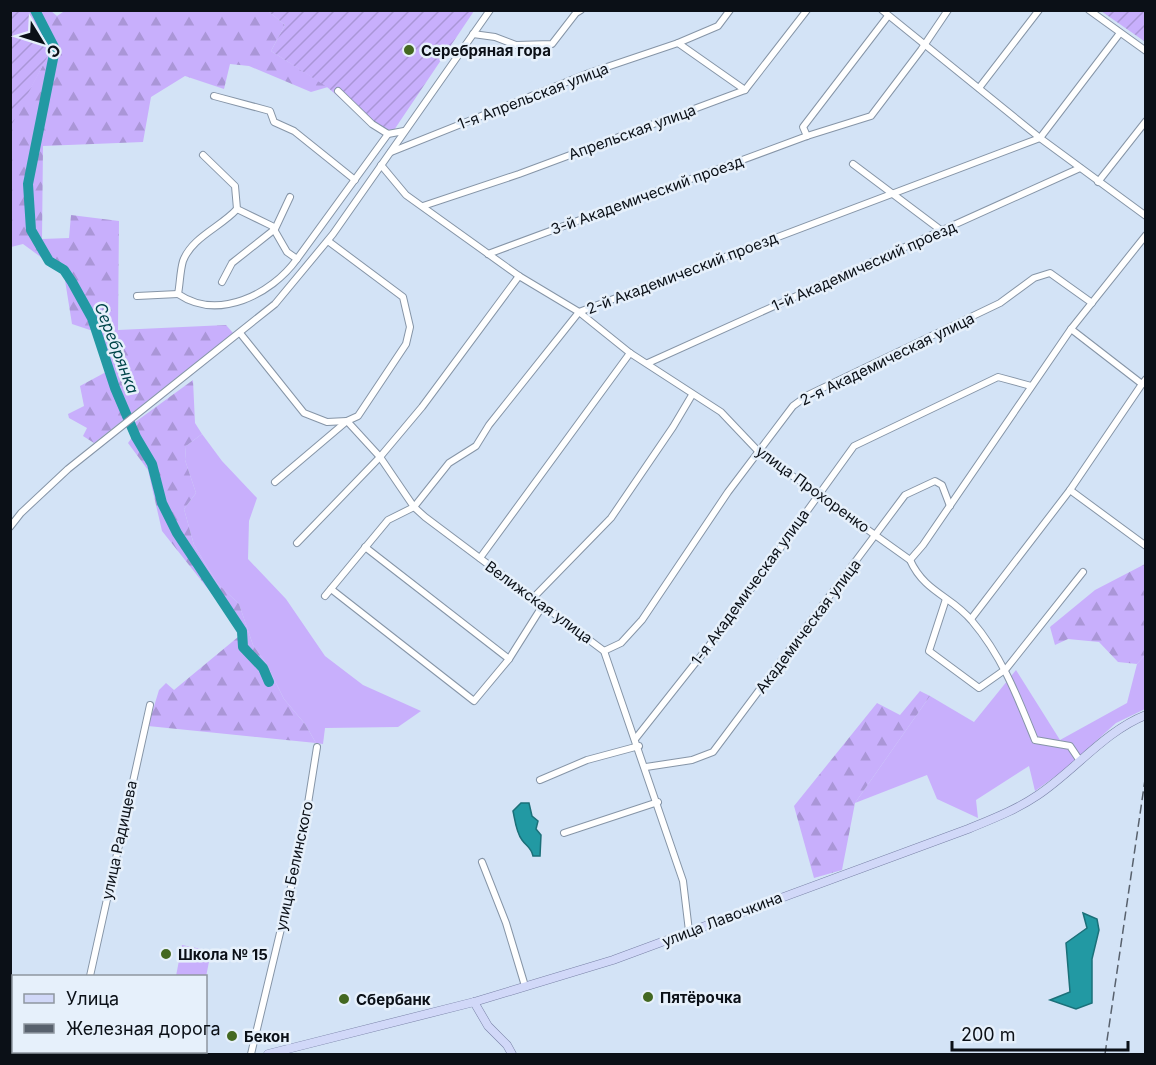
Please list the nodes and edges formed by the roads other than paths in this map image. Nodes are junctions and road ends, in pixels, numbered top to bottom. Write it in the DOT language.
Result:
graph roads {
  1 [pos="490,10"];
  2 [pos="581,10"];
  3 [pos="730,10"];
  4 [pos="807,10"];
  5 [pos="882,10"];
  6 [pos="948,10"];
  7 [pos="1039,10"];
  8 [pos="1089,10"];
  9 [pos="888,16"];
  10 [pos="1120,33"];
  11 [pos="473,34"];
  12 [pos="678,43"];
  13 [pos="923,46"];
  14 [pos="1146,51"];
  15 [pos="979,88"];
  16 [pos="745,90"];
  17 [pos="338,91"];
  18 [pos="214,96"];
  19 [pos="1146,121"];
  20 [pos="405,130"];
  21 [pos="388,134"];
  22 [pos="807,136"];
  23 [pos="1040,138"];
  24 [pos="390,152"];
  25 [pos="203,155"];
  26 [pos="853,164"];
  27 [pos="381,165"];
  28 [pos="1080,168"];
  29 [pos="355,180"];
  30 [pos="1098,182"];
  31 [pos="890,194"];
  32 [pos="290,197"];
  33 [pos="423,206"];
  34 [pos="237,209"];
  35 [pos="1146,216"];
  36 [pos="275,229"];
  37 [pos="942,231"];
  38 [pos="1146,235"];
  39 [pos="327,241"];
  40 [pos="488,254"];
  41 [pos="297,259"];
  42 [pos="519,276"];
  43 [pos="222,282"];
  44 [pos="178,294"];
  45 [pos="137,296"];
  46 [pos="1092,303"];
  47 [pos="579,312"];
  48 [pos="1071,329"];
  49 [pos="240,333"];
  50 [pos="630,353"];
  51 [pos="648,363"];
  52 [pos="1144,382"];
  53 [pos="1031,386"];
  54 [pos="692,395"];
  55 [pos="346,421"];
  56 [pos="759,452"];
  57 [pos="380,457"];
  58 [pos="275,482"];
  59 [pos="1070,490"];
  60 [pos="819,495"];
  61 [pos="950,506"];
  62 [pos="414,507"];
  63 [pos="10,527"];
  64 [pos="877,536"];
  65 [pos="297,543"];
  66 [pos="1146,546"];
  67 [pos="365,547"];
  68 [pos="480,558"];
  69 [pos="910,560"];
  70 [pos="1083,572"];
  71 [pos="331,589"];
  72 [pos="325,596"];
  73 [pos="533,598"];
  74 [pos="946,599"];
  75 [pos="543,605"];
  76 [pos="971,619"];
  77 [pos="604,651"];
  78 [pos="509,659"];
  79 [pos="1006,669"];
  80 [pos="150,705"];
  81 [pos="1146,715"];
  82 [pos="636,738"];
  83 [pos="639,746"];
  84 [pos="317,747"];
  85 [pos="1080,761"];
  86 [pos="646,767"];
  87 [pos="540,780"];
  88 [pos="658,802"];
  89 [pos="564,833"];
  90 [pos="482,862"];
  91 [pos="689,930"];
  92 [pos="90,975"];
  93 [pos="525,986"];
  94 [pos="474,1002"];
  95 [pos="281,1053"];
  96 [pos="251,1054"];
  97 [pos="268,1054"];
  98 [pos="512,1054"];
  1 -- 11 [label="street"];
  2 -- 11 [label="street"];
  3 -- 12 [label="street, 1-я Апрельская улица"];
  4 -- 16 [label="street"];
  5 -- 9 [label="street"];
  6 -- 13 [label="street, 3-й Академический проезд"];
  7 -- 15 [label="street"];
  8 -- 10 [label="street"];
  9 -- 13 [label="street"];
  9 -- 22 [label="street"];
  10 -- 14 [label="street"];
  10 -- 23 [label="street"];
  11 -- 20 [label="street"];
  12 -- 16 [label="street"];
  12 -- 24 [label="street, 1-я Апрельская улица"];
  13 -- 15 [label="street"];
  13 -- 22 [label="street, 3-й Академический проезд"];
  15 -- 23 [label="street"];
  16 -- 33 [label="street, Апрельская улица"];
  17 -- 21 [label="street"];
  18 -- 29 [label="street"];
  19 -- 30 [label="street"];
  20 -- 21 [label="street"];
  20 -- 24 [label="street"];
  21 -- 29 [label="street"];
  22 -- 40 [label="street, 3-й Академический проезд"];
  23 -- 28 [label="street"];
  23 -- 31 [label="street, 2-й Академический проезд"];
  24 -- 27 [label="street"];
  25 -- 34 [label="street"];
  26 -- 31 [label="street"];
  27 -- 33 [label="street, улица Прохоренко"];
  27 -- 39 [label="street"];
  28 -- 30 [label="street"];
  28 -- 37 [label="street, 1-й Академический проезд"];
  29 -- 41 [label="street"];
  30 -- 35 [label="street"];
  31 -- 37 [label="street"];
  31 -- 47 [label="street, 2-й Академический проезд"];
  32 -- 36 [label="street"];
  33 -- 40 [label="street, улица Прохоренко"];
  34 -- 36 [label="street"];
  34 -- 44 [label="street"];
  36 -- 41 [label="street"];
  36 -- 43 [label="street"];
  37 -- 51 [label="street, 1-й Академический проезд"];
  38 -- 46 [label="street"];
  39 -- 49 [label="street"];
  39 -- 55 [label="street"];
  40 -- 42 [label="street, улица Прохоренко"];
  41 -- 44 [label="street"];
  42 -- 47 [label="street, улица Прохоренко"];
  42 -- 57 [label="street"];
  44 -- 45 [label="street"];
  46 -- 48 [label="street"];
  46 -- 56 [label="street, 2-я Академическая улица"];
  47 -- 50 [label="street, улица Прохоренко"];
  47 -- 62 [label="street, 2-й Академический проезд"];
  48 -- 52 [label="street"];
  48 -- 53 [label="street"];
  49 -- 55 [label="street"];
  49 -- 63 [label="street"];
  50 -- 51 [label="street, улица Прохоренко"];
  50 -- 68 [label="street"];
  51 -- 54 [label="street, улица Прохоренко"];
  52 -- 59 [label="street"];
  53 -- 60 [label="street, 1-я Академическая улица"];
  53 -- 61 [label="street"];
  54 -- 56 [label="street, улица Прохоренко"];
  54 -- 73 [label="street"];
  55 -- 57 [label="street, Велижская улица"];
  55 -- 58 [label="street"];
  56 -- 60 [label="street, улица Прохоренко"];
  56 -- 77 [label="street, 2-я Академическая улица"];
  57 -- 62 [label="street, Велижская улица"];
  57 -- 65 [label="street"];
  59 -- 66 [label="street"];
  59 -- 76 [label="street"];
  60 -- 64 [label="street, улица Прохоренко"];
  60 -- 82 [label="street, 1-я Академическая улица"];
  61 -- 64 [label="street, Академическая улица"];
  61 -- 69 [label="street"];
  62 -- 67 [label="street"];
  62 -- 68 [label="street, Велижская улица"];
  64 -- 69 [label="street, улица Прохоренко"];
  64 -- 86 [label="street, Академическая улица"];
  67 -- 71 [label="street"];
  67 -- 78 [label="street"];
  68 -- 73 [label="street, Велижская улица"];
  69 -- 74 [label="street, улица Прохоренко"];
  70 -- 79 [label="street"];
  71 -- 72 [label="street"];
  71 -- 78 [label="street"];
  73 -- 75 [label="street, Велижская улица"];
  74 -- 76 [label="street, улица Прохоренко"];
  74 -- 79 [label="street"];
  75 -- 77 [label="street, Велижская улица"];
  75 -- 78 [label="street"];
  76 -- 79 [label="street, улица Прохоренко"];
  77 -- 82 [label="street, Велижская улица"];
  79 -- 85 [label="street, улица Прохоренко"];
  80 -- 92 [label="street, улица Радищева"];
  81 -- 85 [label="main road, улица Лавочкина"];
  82 -- 83 [label="street, Велижская улица"];
  83 -- 86 [label="street, Велижская улица"];
  83 -- 87 [label="street"];
  84 -- 96 [label="street, улица Белинского"];
  85 -- 91 [label="main road, улица Лавочкина"];
  86 -- 88 [label="street, Велижская улица"];
  88 -- 89 [label="street"];
  88 -- 91 [label="street, Велижская улица"];
  90 -- 93 [label="street"];
  91 -- 93 [label="main road, улица Лавочкина"];
  93 -- 94 [label="main road, улица Лавочкина"];
  94 -- 95 [label="main road, улица Лавочкина"];
  94 -- 98 [label="main road"];
  95 -- 97 [label="main road, улица Лавочкина"];
}
